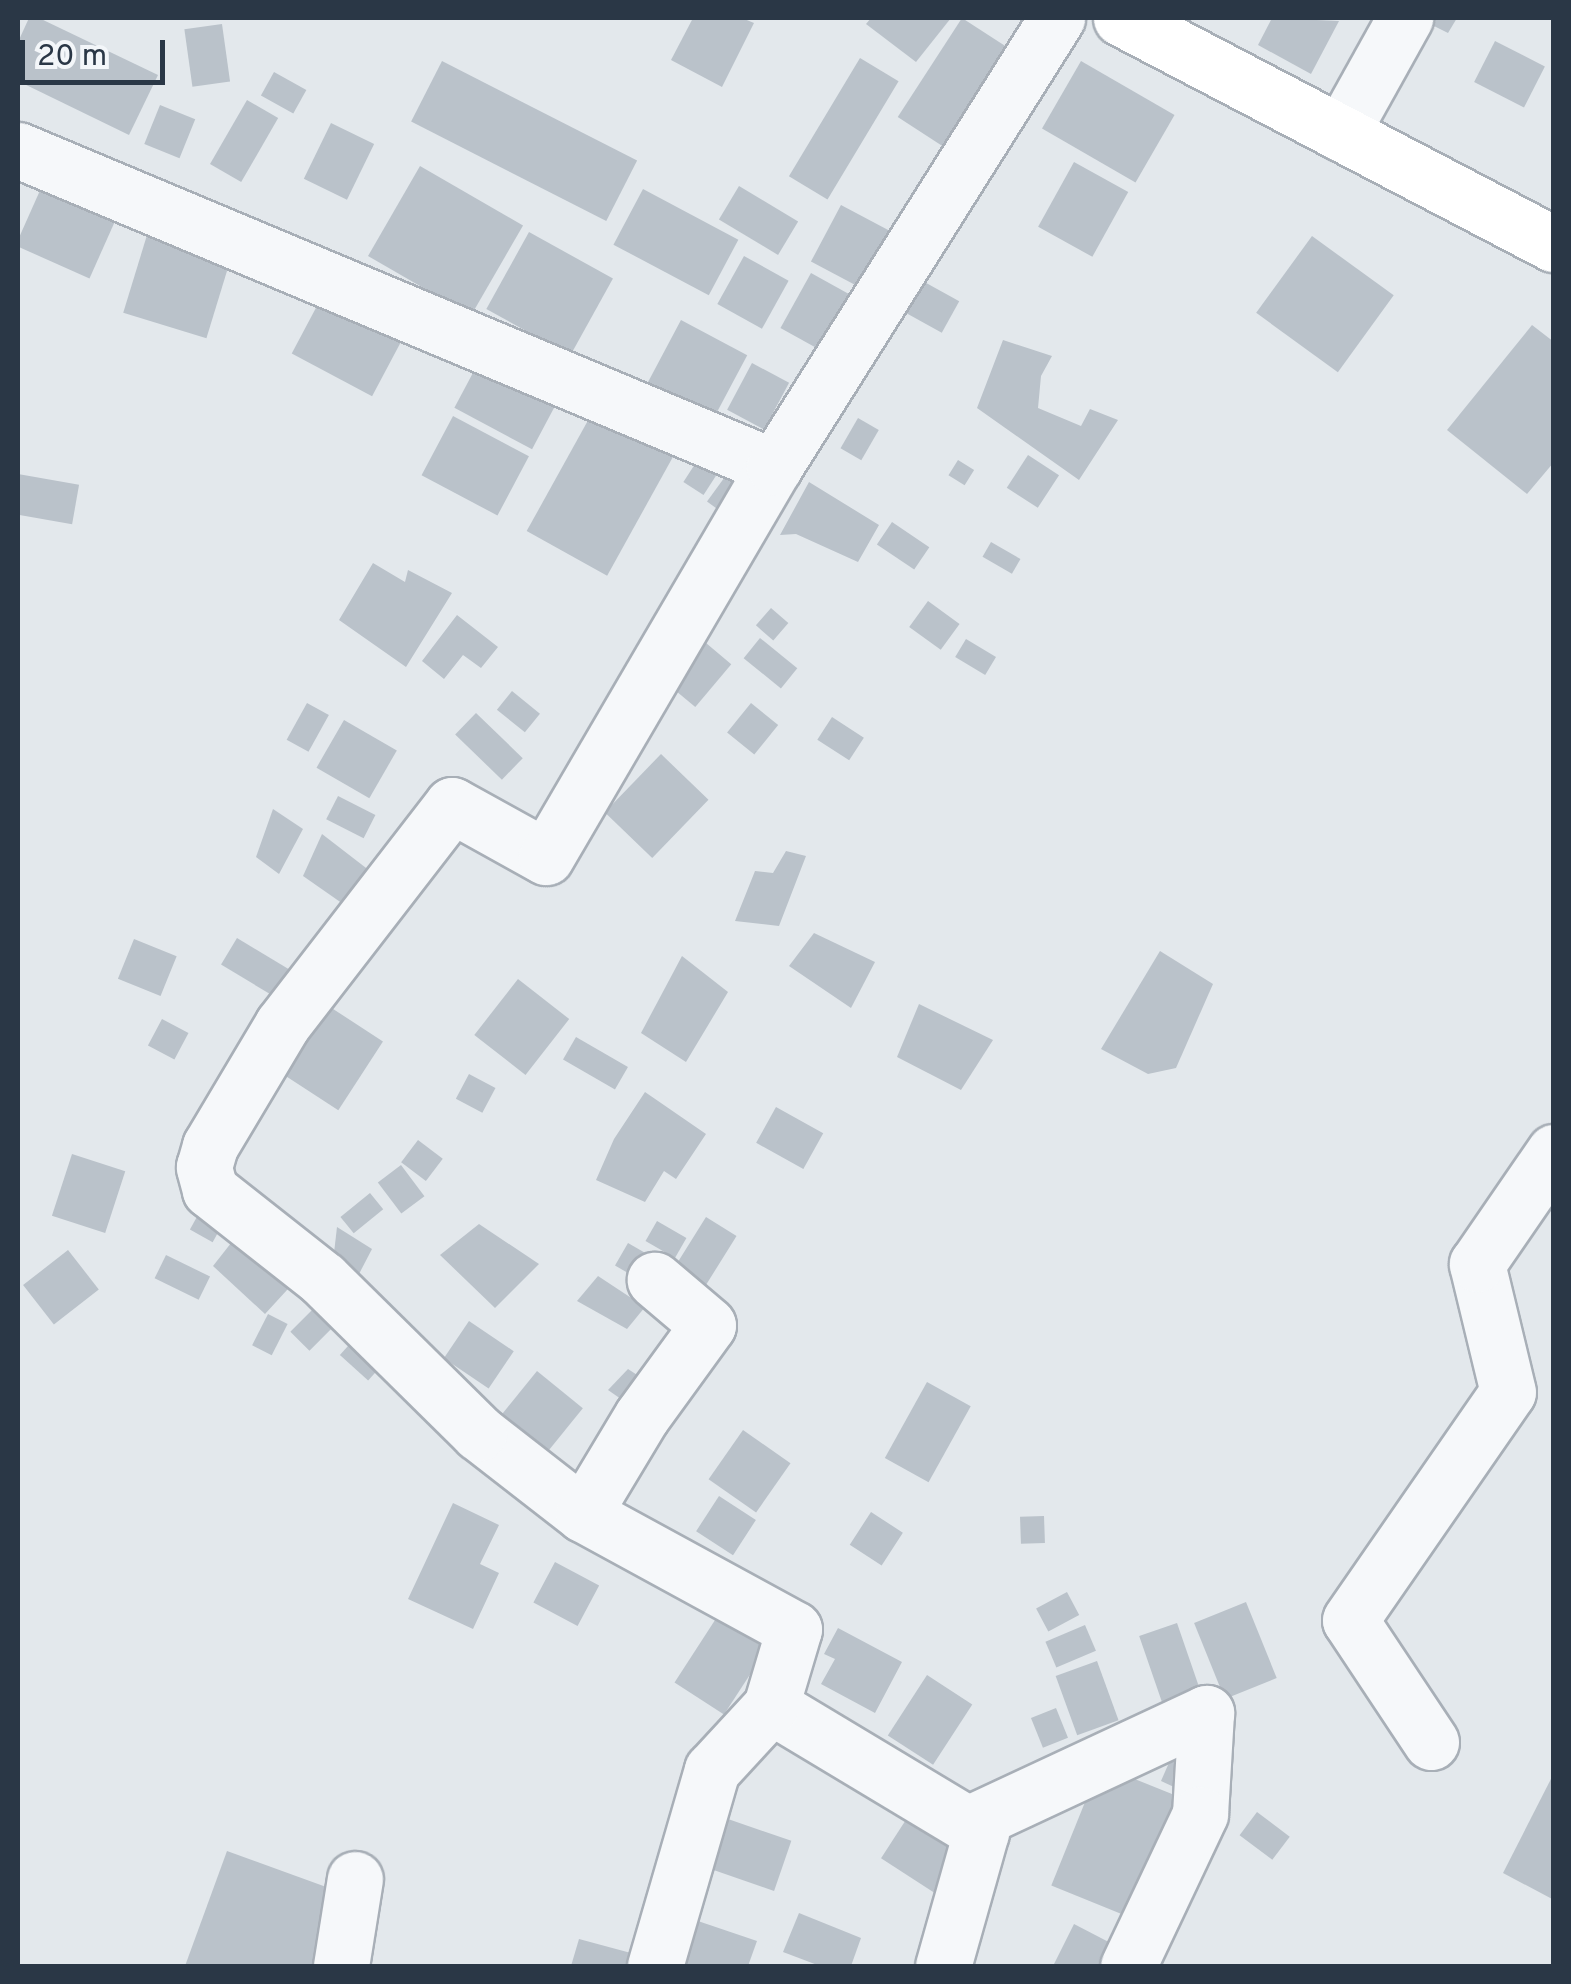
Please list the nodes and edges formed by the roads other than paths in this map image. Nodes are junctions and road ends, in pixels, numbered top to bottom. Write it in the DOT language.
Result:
graph roads {
  1 [pos="1057,18"];
  2 [pos="1121,18"];
  3 [pos="1405,18"];
  4 [pos="1342,133"];
  5 [pos="18,150"];
  6 [pos="1554,244"];
  7 [pos="774,467"];
  8 [pos="1554,1152"];
  9 [pos="656,1280"];
  10 [pos="584,1514"];
  11 [pos="772,1706"];
  12 [pos="1430,1742"];
  13 [pos="968,1824"];
  14 [pos="355,1880"];
  15 [pos="341,1966"];
  16 [pos="655,1966"];
  17 [pos="943,1966"];
  18 [pos="1128,1966"];
  1 -- 7 [label="street"];
  2 -- 4 [label="highway"];
  3 -- 4 [label="street"];
  4 -- 6 [label="highway"];
  5 -- 7 [label="street"];
  7 -- 10 [label="street"];
  8 -- 12 [label="street"];
  9 -- 10 [label="street"];
  10 -- 11 [label="street"];
  11 -- 13 [label="street"];
  11 -- 16 [label="street"];
  13 -- 17 [label="street"];
  13 -- 18 [label="street"];
  14 -- 15 [label="street"];
}
